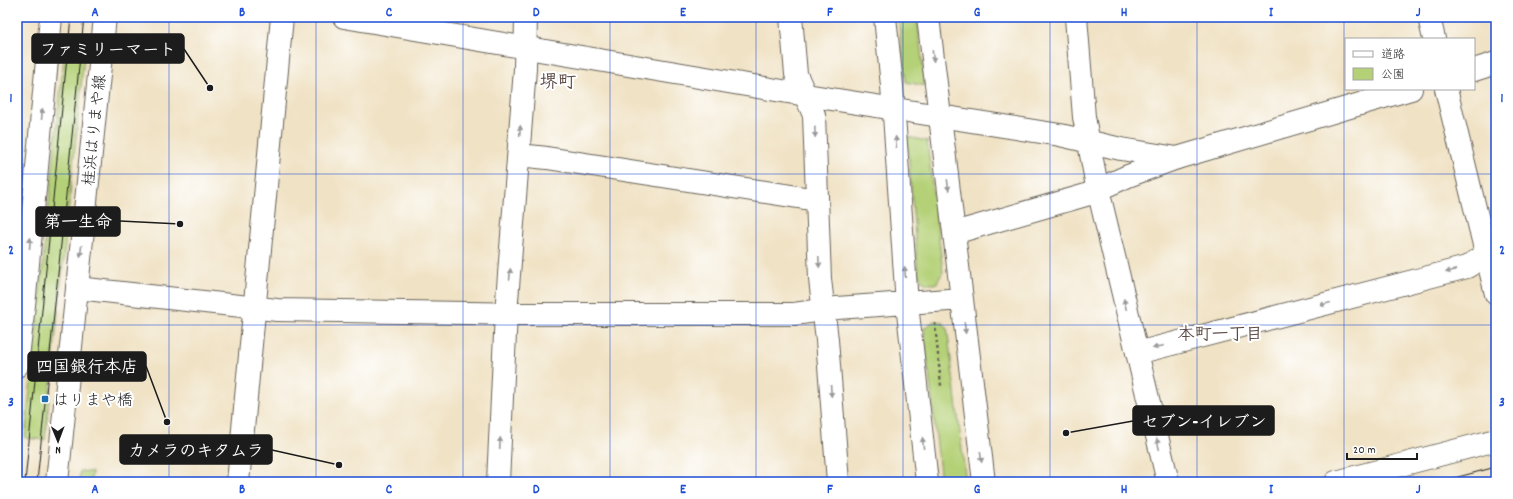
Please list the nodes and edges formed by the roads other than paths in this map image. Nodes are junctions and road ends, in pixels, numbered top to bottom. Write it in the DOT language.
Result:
graph roads {
  1 [pos="51,17"];
  2 [pos="105,17"];
  3 [pos="282,17"];
  4 [pos="344,17"];
  5 [pos="526,17"];
  6 [pos="791,17"];
  7 [pos="885,17"];
  8 [pos="928,17"];
  9 [pos="1076,17"];
  10 [pos="1429,17"];
  11 [pos="1434,38"];
  12 [pos="524,48"];
  13 [pos="1496,63"];
  14 [pos="1475,70"];
  15 [pos="1408,90"];
  16 [pos="1446,90"];
  17 [pos="806,95"];
  18 [pos="894,109"];
  19 [pos="940,117"];
  20 [pos="1089,141"];
  21 [pos="519,155"];
  22 [pos="1177,158"];
  23 [pos="1100,196"];
  24 [pos="817,200"];
  25 [pos="954,233"];
  26 [pos="1491,252"];
  27 [pos="77,288"];
  28 [pos="1496,294"];
  29 [pos="21,295"];
  30 [pos="962,300"];
  31 [pos="907,304"];
  32 [pos="254,308"];
  33 [pos="824,310"];
  34 [pos="506,313"];
  35 [pos="1137,353"];
  36 [pos="17,366"];
  37 [pos="1496,440"];
  38 [pos="57,482"];
  39 [pos="238,482"];
  40 [pos="498,482"];
  41 [pos="838,482"];
  42 [pos="927,482"];
  43 [pos="984,482"];
  44 [pos="1168,482"];
  45 [pos="1336,482"];
  29 -- 1 [label="main road, one-way"];
  2 -- 27 [label="main road, 桂浜はりまや線, one-way"];
  3 -- 32 [label="main road"];
  4 -- 12 [label="main road"];
  5 -- 12 [label="main road"];
  6 -- 17 [label="main road"];
  7 -- 18 [label="main road"];
  8 -- 19 [label="main road, one-way"];
  9 -- 20 [label="main road"];
  10 -- 11 [label="main road"];
  12 -- 17 [label="main road"];
  21 -- 12 [label="main road, one-way"];
  13 -- 14 [label="main road"];
  15 -- 22 [label="main road"];
  16 -- 26 [label="main road"];
  17 -- 18 [label="main road"];
  17 -- 24 [label="main road, one-way"];
  18 -- 19 [label="main road"];
  31 -- 18 [label="main road, one-way"];
  19 -- 20 [label="main road"];
  19 -- 25 [label="main road, one-way"];
  20 -- 22 [label="main road"];
  20 -- 23 [label="main road"];
  21 -- 24 [label="main road"];
  34 -- 21 [label="main road, one-way"];
  22 -- 23 [label="main road"];
  23 -- 25 [label="main road"];
  35 -- 23 [label="main road, one-way"];
  24 -- 33 [label="main road, one-way"];
  25 -- 30 [label="main road"];
  26 -- 28 [label="main road"];
  26 -- 35 [label="main road, one-way"];
  27 -- 32 [label="main road"];
  27 -- 38 [label="main road, 桂浜はりまや線"];
  29 -- 36 [label="main road"];
  30 -- 31 [label="main road"];
  30 -- 43 [label="main road, one-way"];
  31 -- 33 [label="main road"];
  42 -- 31 [label="main road, one-way"];
  32 -- 34 [label="main road"];
  32 -- 39 [label="main road"];
  33 -- 34 [label="main road"];
  33 -- 41 [label="main road, one-way"];
  40 -- 34 [label="main road, one-way"];
  44 -- 35 [label="main road, one-way"];
  37 -- 45 [label="main road"];
}
